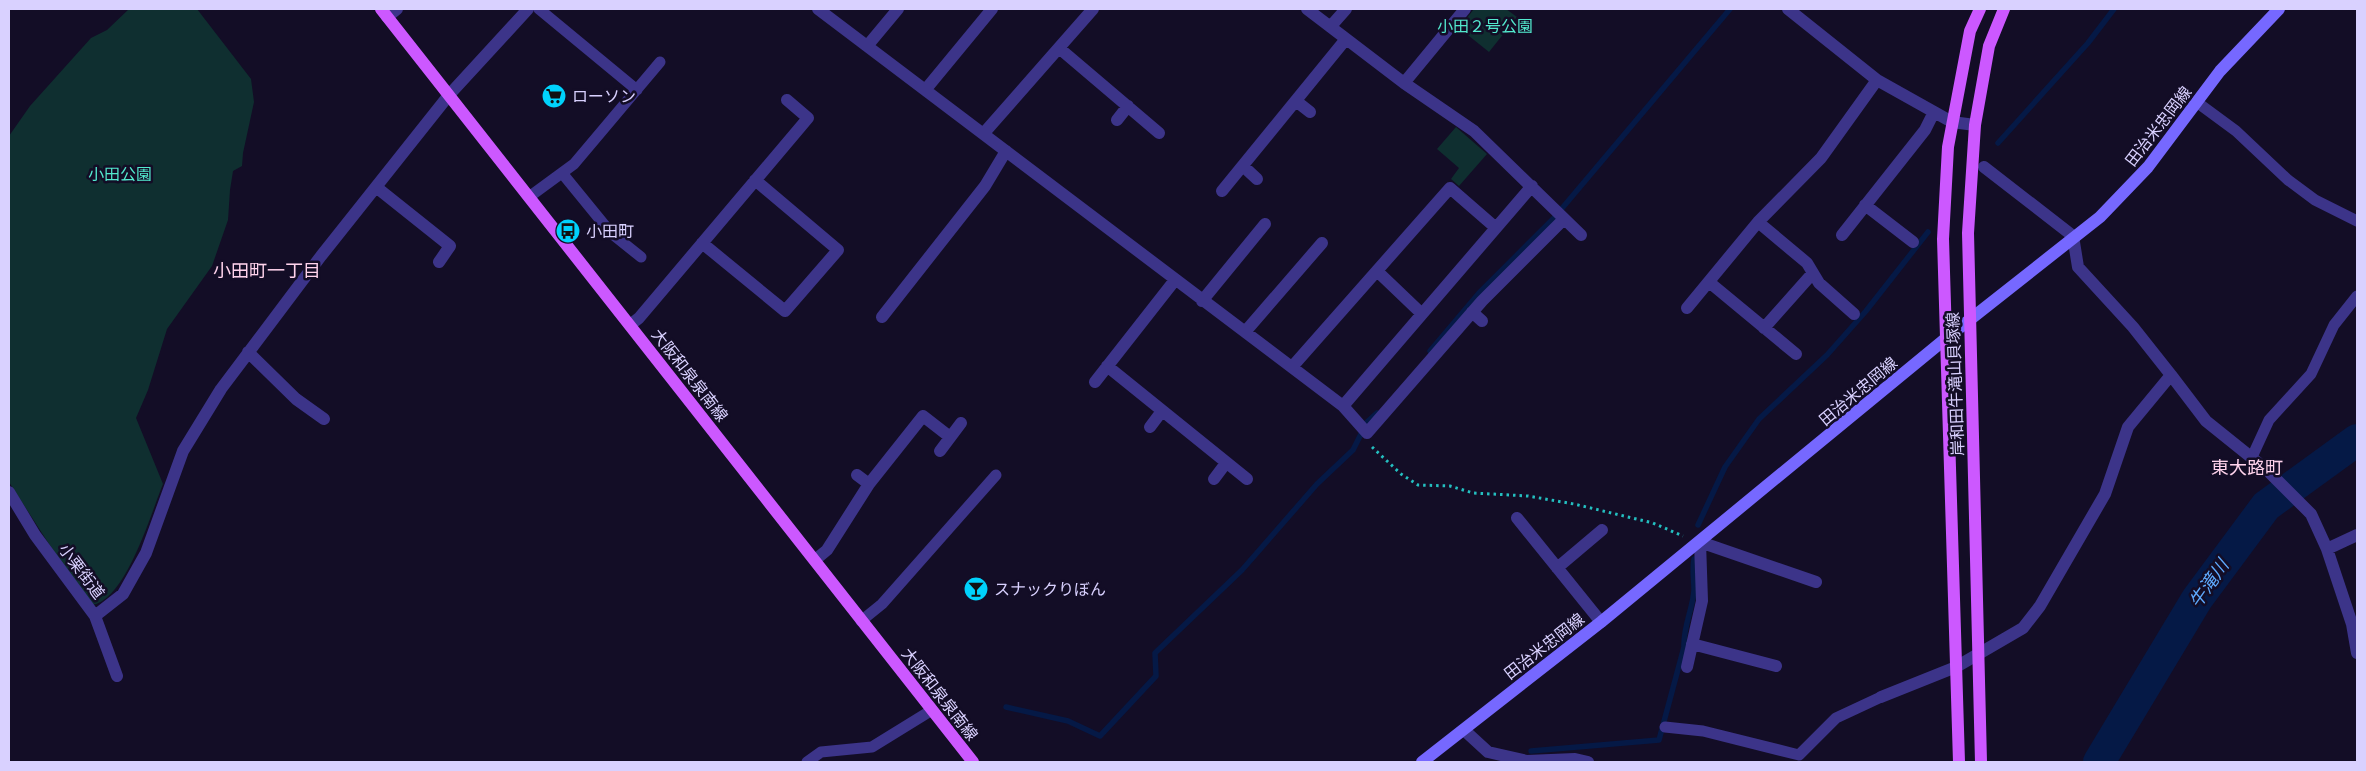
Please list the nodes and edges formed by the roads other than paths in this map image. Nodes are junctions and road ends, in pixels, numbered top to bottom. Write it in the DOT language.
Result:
graph roads {
  1 [pos="528,9"];
  2 [pos="540,9"];
  3 [pos="898,9"];
  4 [pos="992,9"];
  5 [pos="1092,9"];
  6 [pos="1307,9"];
  7 [pos="1346,9"];
  8 [pos="1465,9"];
  9 [pos="1788,9"];
  10 [pos="1980,9"];
  11 [pos="2004,9"];
  12 [pos="2279,9"];
  13 [pos="821,10"];
  14 [pos="388,12"];
  15 [pos="1331,26"];
  16 [pos="1346,39"];
  17 [pos="868,45"];
  18 [pos="1059,48"];
  19 [pos="660,62"];
  20 [pos="1877,80"];
  21 [pos="1404,83"];
  22 [pos="926,89"];
  23 [pos="636,90"];
  24 [pos="450,95"];
  25 [pos="787,100"];
  26 [pos="1296,101"];
  27 [pos="2198,102"];
  28 [pos="1128,106"];
  29 [pos="1310,112"];
  30 [pos="1934,112"];
  31 [pos="1116,120"];
  32 [pos="1952,122"];
  33 [pos="1975,125"];
  34 [pos="1159,133"];
  35 [pos="984,134"];
  36 [pos="1006,151"];
  37 [pos="1243,166"];
  38 [pos="1984,167"];
  39 [pos="562,173"];
  40 [pos="1257,179"];
  41 [pos="755,180"];
  42 [pos="1532,186"];
  43 [pos="376,187"];
  44 [pos="1222,191"];
  45 [pos="529,197"];
  46 [pos="1865,205"];
  47 [pos="1560,214"];
  48 [pos="2357,221"];
  49 [pos="1758,222"];
  50 [pos="1265,224"];
  51 [pos="1496,228"];
  52 [pos="1581,235"];
  53 [pos="1842,235"];
  54 [pos="2073,236"];
  55 [pos="1322,242"];
  56 [pos="1913,242"];
  57 [pos="702,243"];
  58 [pos="641,258"];
  59 [pos="439,262"];
  60 [pos="1376,271"];
  61 [pos="1812,274"];
  62 [pos="1175,280"];
  63 [pos="1709,282"];
  64 [pos="2357,296"];
  65 [pos="1202,302"];
  66 [pos="1687,308"];
  67 [pos="1472,312"];
  68 [pos="1422,314"];
  69 [pos="1854,314"];
  70 [pos="882,317"];
  71 [pos="1482,321"];
  72 [pos="1969,321"];
  73 [pos="630,325"];
  74 [pos="1764,328"];
  75 [pos="1245,332"];
  76 [pos="1944,340"];
  77 [pos="248,352"];
  78 [pos="1796,354"];
  79 [pos="1107,366"];
  80 [pos="1292,367"];
  81 [pos="2171,375"];
  82 [pos="1095,382"];
  83 [pos="1343,406"];
  84 [pos="1162,411"];
  85 [pos="324,419"];
  86 [pos="961,423"];
  87 [pos="1150,427"];
  88 [pos="950,437"];
  89 [pos="940,451"];
  90 [pos="2252,457"];
  91 [pos="1226,463"];
  92 [pos="996,475"];
  93 [pos="856,476"];
  94 [pos="1214,479"];
  95 [pos="1247,479"];
  96 [pos="869,484"];
  97 [pos="9,492"];
  98 [pos="1517,518"];
  99 [pos="1602,530"];
  100 [pos="2357,535"];
  101 [pos="1700,542"];
  102 [pos="2327,549"];
  103 [pos="814,560"];
  104 [pos="1557,568"];
  105 [pos="1816,582"];
  106 [pos="95,616"];
  107 [pos="861,621"];
  108 [pos="1601,622"];
  109 [pos="1692,644"];
  110 [pos="2357,653"];
  111 [pos="1978,655"];
  112 [pos="1687,666"];
  113 [pos="1776,666"];
  114 [pos="1956,667"];
  115 [pos="117,676"];
  116 [pos="1881,697"];
  117 [pos="932,710"];
  118 [pos="1665,727"];
  119 [pos="1464,730"];
  120 [pos="808,762"];
  121 [pos="973,762"];
  122 [pos="1422,762"];
  123 [pos="1588,762"];
  124 [pos="1960,762"];
  125 [pos="1981,762"];
  1 -- 24 [label="street"];
  2 -- 23 [label="lane"];
  3 -- 17 [label="street"];
  4 -- 22 [label="street"];
  5 -- 18 [label="street"];
  6 -- 15 [label="street"];
  7 -- 15 [label="street"];
  8 -- 21 [label="street"];
  9 -- 20 [label="street"];
  10 -- 32 [label="main road, 岸和田牛滝山貝塚線"];
  11 -- 33 [label="main road, 岸和田牛滝山貝塚線"];
  12 -- 27 [label="main road, 田治米忠岡線"];
  13 -- 17 [label="street"];
  14 -- 24 [label="main road, 大阪和泉泉南線"];
  15 -- 16 [label="street"];
  16 -- 21 [label="street"];
  16 -- 26 [label="street"];
  17 -- 22 [label="street"];
  18 -- 28 [label="street"];
  18 -- 35 [label="street"];
  19 -- 23 [label="lane"];
  20 -- 30 [label="street"];
  20 -- 49 [label="street"];
  21 -- 42 [label="street"];
  22 -- 35 [label="street"];
  23 -- 39 [label="lane"];
  24 -- 43 [label="street"];
  24 -- 45 [label="main road, 大阪和泉泉南線"];
  25 -- 41 [label="street"];
  26 -- 29 [label="street"];
  26 -- 37 [label="street"];
  27 -- 48 [label="lane"];
  27 -- 54 [label="main road, 田治米忠岡線"];
  28 -- 31 [label="street"];
  28 -- 34 [label="street"];
  30 -- 32 [label="street"];
  30 -- 46 [label="street"];
  32 -- 33 [label="street"];
  32 -- 76 [label="main road, 岸和田牛滝山貝塚線"];
  33 -- 72 [label="main road, 岸和田牛滝山貝塚線"];
  35 -- 36 [label="street"];
  36 -- 62 [label="street"];
  36 -- 70 [label="street"];
  37 -- 40 [label="street"];
  37 -- 44 [label="street"];
  38 -- 54 [label="street"];
  39 -- 45 [label="lane"];
  39 -- 58 [label="lane"];
  41 -- 57 [label="street"];
  41 -- 57 [label="street"];
  42 -- 47 [label="street"];
  42 -- 51 [label="street"];
  43 -- 59 [label="street"];
  43 -- 77 [label="street"];
  45 -- 73 [label="main road, 大阪和泉泉南線"];
  46 -- 53 [label="street"];
  46 -- 56 [label="street"];
  47 -- 52 [label="street"];
  47 -- 67 [label="street"];
  49 -- 61 [label="street"];
  49 -- 63 [label="street"];
  50 -- 65 [label="street"];
  51 -- 60 [label="street"];
  51 -- 68 [label="street"];
  54 -- 72 [label="main road, 田治米忠岡線"];
  54 -- 81 [label="street"];
  55 -- 75 [label="street"];
  57 -- 73 [label="street"];
  60 -- 68 [label="street"];
  60 -- 80 [label="street"];
  61 -- 69 [label="street"];
  61 -- 74 [label="street"];
  62 -- 65 [label="street"];
  62 -- 79 [label="street"];
  63 -- 66 [label="street"];
  63 -- 74 [label="street"];
  64 -- 90 [label="lane"];
  65 -- 75 [label="street"];
  67 -- 71 [label="street"];
  67 -- 83 [label="street"];
  68 -- 83 [label="street"];
  72 -- 76 [label="main road, 田治米忠岡線"];
  72 -- 111 [label="main road, 岸和田牛滝山貝塚線"];
  73 -- 103 [label="main road, 大阪和泉泉南線"];
  74 -- 78 [label="street"];
  75 -- 80 [label="street"];
  76 -- 101 [label="main road, 田治米忠岡線"];
  76 -- 114 [label="main road, 岸和田牛滝山貝塚線"];
  77 -- 85 [label="street"];
  77 -- 106 [label="street"];
  79 -- 82 [label="street"];
  79 -- 84 [label="street"];
  80 -- 83 [label="street"];
  81 -- 90 [label="street"];
  81 -- 111 [label="street"];
  84 -- 87 [label="street"];
  84 -- 91 [label="street"];
  86 -- 88 [label="street"];
  88 -- 89 [label="street"];
  88 -- 96 [label="street"];
  90 -- 102 [label="street"];
  91 -- 94 [label="street"];
  91 -- 95 [label="street"];
  92 -- 107 [label="lane"];
  93 -- 96 [label="street"];
  96 -- 103 [label="street"];
  97 -- 106 [label="street, 小栗街道"];
  98 -- 104 [label="street"];
  99 -- 104 [label="street"];
  100 -- 102 [label="street"];
  101 -- 105 [label="street"];
  101 -- 108 [label="main road, 田治米忠岡線"];
  101 -- 109 [label="street"];
  102 -- 110 [label="street"];
  103 -- 107 [label="main road, 大阪和泉泉南線"];
  104 -- 108 [label="street"];
  106 -- 115 [label="street, 小栗街道"];
  107 -- 117 [label="main road, 大阪和泉泉南線"];
  108 -- 119 [label="main road, 田治米忠岡線"];
  109 -- 112 [label="street"];
  109 -- 113 [label="street"];
  111 -- 114 [label="street"];
  111 -- 125 [label="main road, 岸和田牛滝山貝塚線"];
  114 -- 116 [label="street"];
  114 -- 124 [label="main road, 岸和田牛滝山貝塚線"];
  116 -- 118 [label="lane"];
  117 -- 120 [label="lane"];
  117 -- 121 [label="main road, 大阪和泉泉南線"];
  119 -- 122 [label="main road, 田治米忠岡線"];
  119 -- 123 [label="street"];
}
